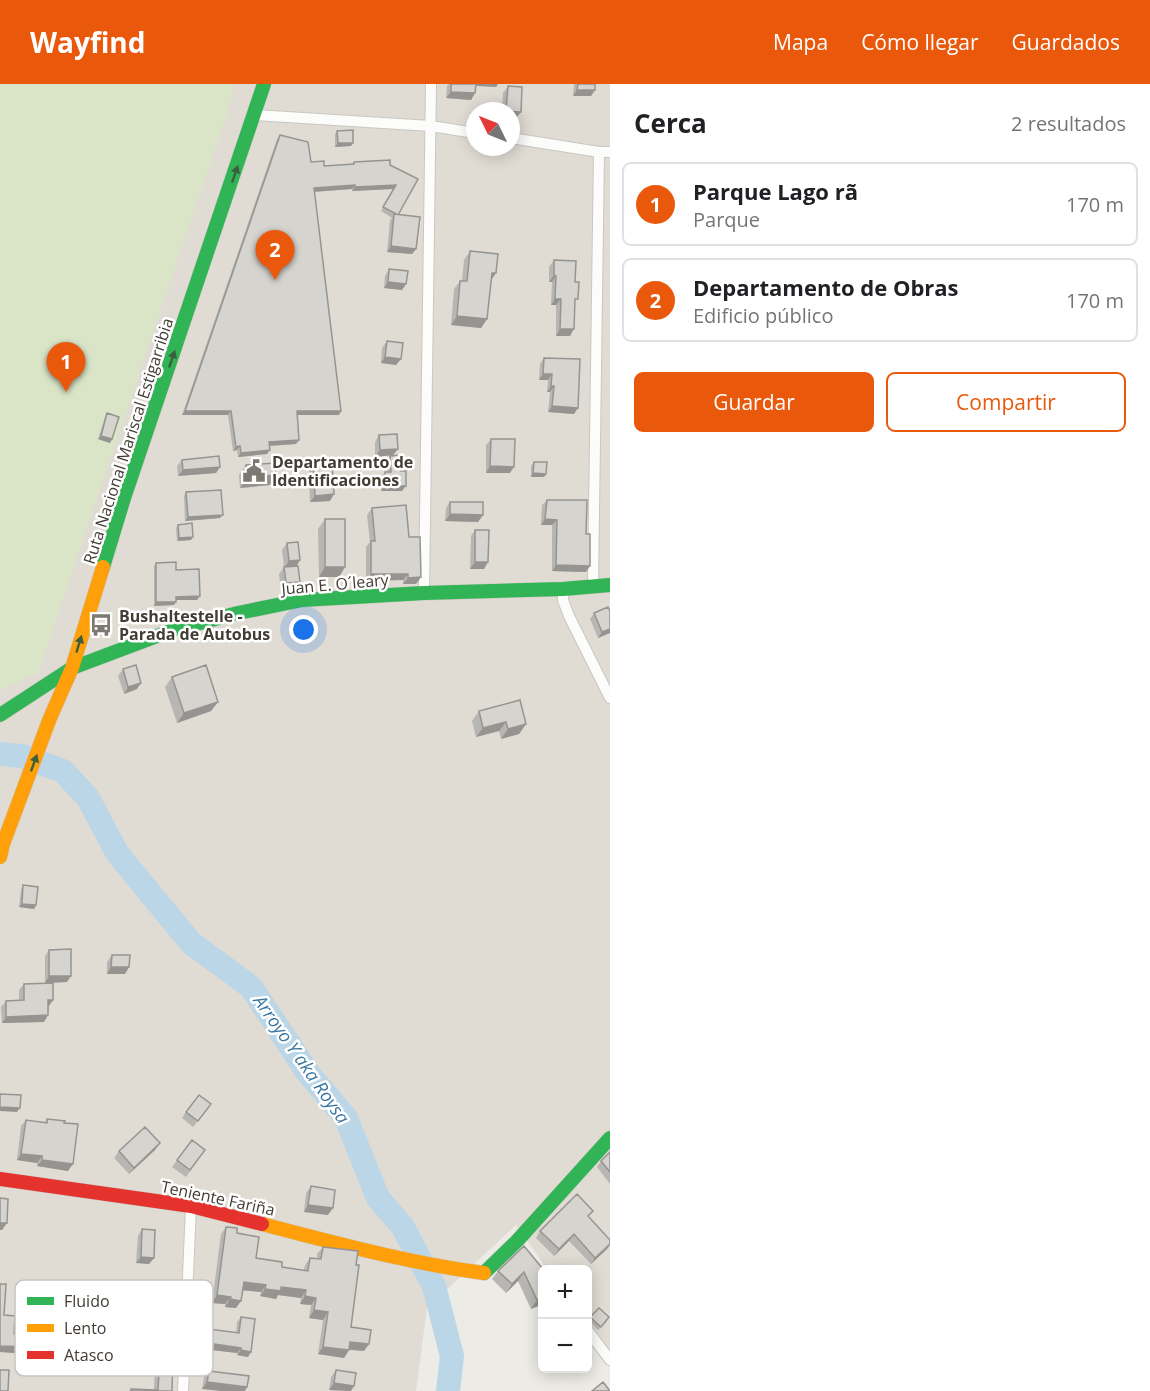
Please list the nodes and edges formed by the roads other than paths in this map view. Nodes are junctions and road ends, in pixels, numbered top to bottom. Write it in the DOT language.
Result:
graph roads {
  1 [pos="264,84"];
  2 [pos="431,84"];
  3 [pos="255,115"];
  4 [pos="430,126"];
  5 [pos="466,132"];
  6 [pos="520,139"];
  7 [pos="604,152"];
  8 [pos="610,585"];
  9 [pos="593,586"];
  10 [pos="563,589"];
  11 [pos="424,593"];
  12 [pos="72,668"];
  13 [pos="610,698"];
  14 [pos="0,715"];
  15 [pos="0,816"];
  16 [pos="2,851"];
  17 [pos="610,1138"];
  18 [pos="0,1179"];
  19 [pos="192,1206"];
  20 [pos="188,1280"];
  21 [pos="592,1336"];
  22 [pos="610,1360"];
  23 [pos="184,1376"];
  24 [pos="183,1391"];
  1 -- 3 [label="street, Ruta Nacional Mariscal Estigarribia"];
  2 -- 4 [label="street"];
  3 -- 4 [label="street"];
  12 -- 3 [label="street, Ruta Nacional Mariscal Estigarribia, one-way"];
  4 -- 5 [label="street"];
  4 -- 11 [label="street"];
  6 -- 7 [label="street"];
  7 -- 9 [label="street"];
  8 -- 9 [label="street, Juan E. O´leary"];
  9 -- 10 [label="street, Juan E. O´leary"];
  10 -- 11 [label="street, Juan E. O´leary"];
  10 -- 13 [label="street"];
  11 -- 12 [label="street, Juan E. O´leary"];
  12 -- 14 [label="street, Juan E. O´leary"];
  16 -- 12 [label="street, Ruta Nacional Mariscal Estigarribia, one-way"];
  15 -- 16 [label="street"];
  17 -- 19 [label="street, Teniente Fariña"];
  18 -- 19 [label="street, Teniente Fariña"];
  19 -- 20 [label="street"];
  21 -- 22 [label="street"];
  23 -- 24 [label="street"];
}
